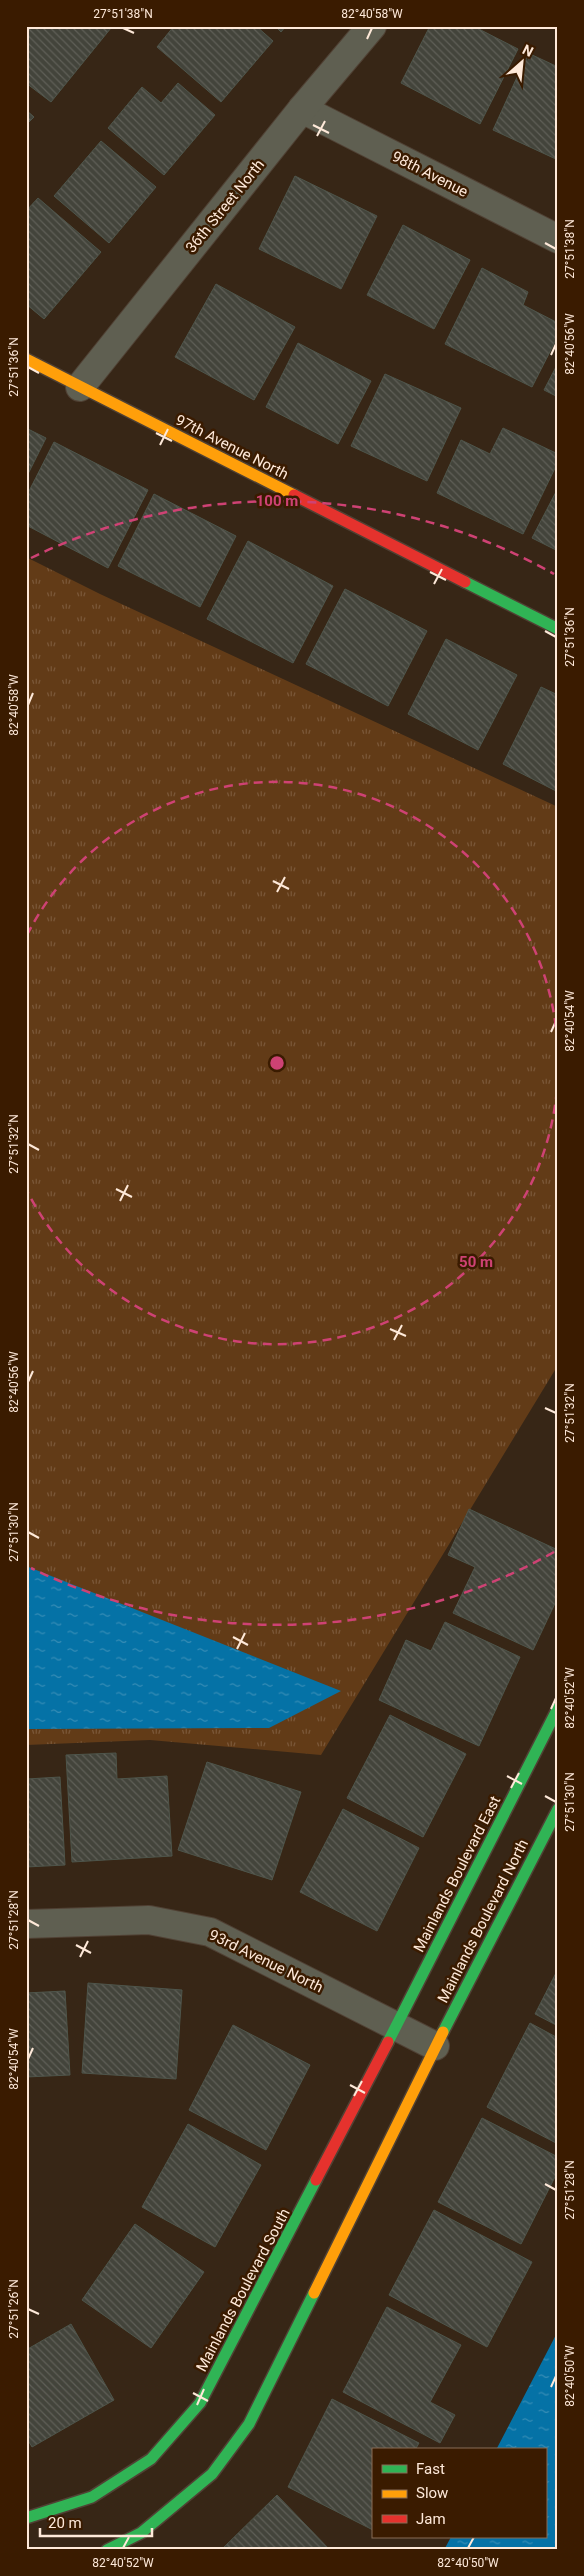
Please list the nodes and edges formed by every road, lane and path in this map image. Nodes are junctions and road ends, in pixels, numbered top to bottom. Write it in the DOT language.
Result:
graph roads {
  1 [pos="372,26"];
  2 [pos="302,110"];
  3 [pos="558,239"];
  4 [pos="26,359"];
  5 [pos="80,387"];
  6 [pos="558,629"];
  7 [pos="558,1708"];
  8 [pos="558,1810"];
  9 [pos="26,1924"];
  10 [pos="396,2026"];
  11 [pos="435,2046"];
  12 [pos="26,2518"];
  13 [pos="107,2550"];
  1 -- 2 [label="street, 36th Street North"];
  2 -- 3 [label="street, 98th Avenue"];
  2 -- 5 [label="street, 36th Street North"];
  4 -- 5 [label="street, 97th Avenue North"];
  5 -- 6 [label="street, 97th Avenue North"];
  7 -- 10 [label="street, Mainlands Boulevard East"];
  8 -- 11 [label="street, Mainlands Boulevard North"];
  9 -- 10 [label="street, 93rd Avenue North"];
  10 -- 11 [label="street, 93rd Avenue North"];
  10 -- 12 [label="street, Mainlands Boulevard South"];
  11 -- 13 [label="street"];
}
